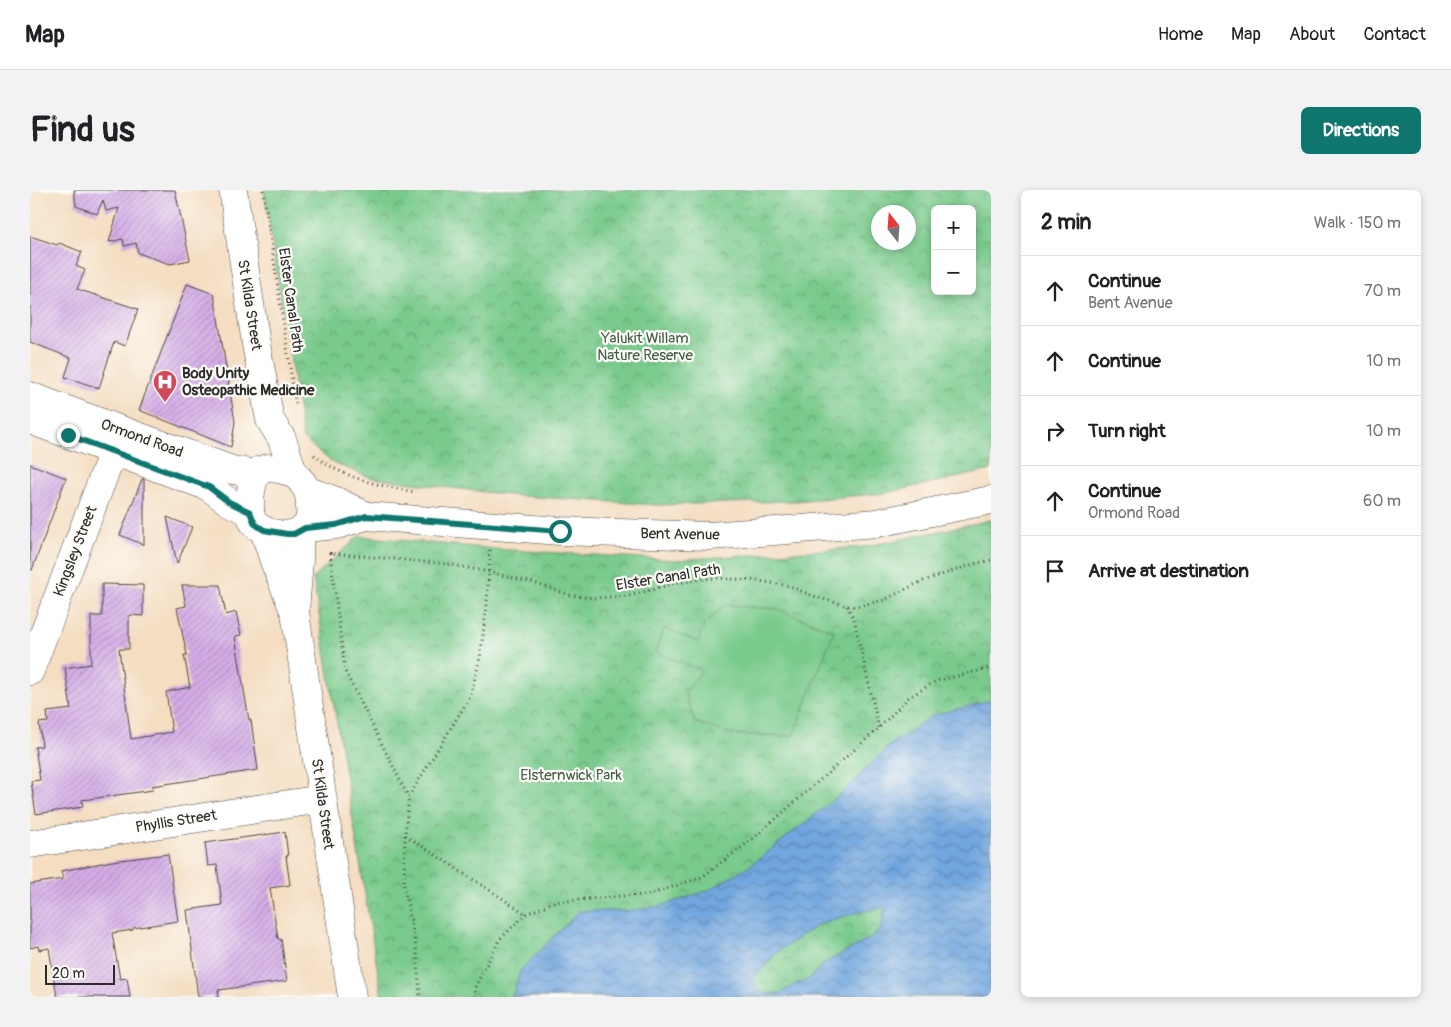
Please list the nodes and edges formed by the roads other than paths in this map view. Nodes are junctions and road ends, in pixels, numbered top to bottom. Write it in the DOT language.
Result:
graph roads {
  1 [pos="233,190"];
  2 [pos="30,396"];
  3 [pos="30,420"];
  4 [pos="270,420"];
  5 [pos="117,441"];
  6 [pos="259,471"];
  7 [pos="300,482"];
  8 [pos="991,500"];
  9 [pos="366,516"];
  10 [pos="257,521"];
  11 [pos="302,530"];
  12 [pos="294,612"];
  13 [pos="30,671"];
  14 [pos="322,799"];
  15 [pos="30,844"];
  16 [pos="352,997"];
  1 -- 4 [label="street, St Kilda Street"];
  2 -- 5 [label="street, Ormond Road"];
  3 -- 5 [label="street, Ormond Road"];
  4 -- 6 [label="street, St Kilda Street"];
  4 -- 7 [label="street, St Kilda Street"];
  5 -- 6 [label="street, Ormond Road"];
  5 -- 10 [label="street, Ormond Road"];
  5 -- 13 [label="street, Kingsley Street"];
  6 -- 7 [label="street"];
  6 -- 10 [label="street"];
  7 -- 9 [label="street, Bent Avenue"];
  7 -- 11 [label="street"];
  8 -- 9 [label="street, Bent Avenue"];
  9 -- 11 [label="street, Bent Avenue"];
  10 -- 11 [label="street"];
  10 -- 12 [label="street, St Kilda Street"];
  11 -- 12 [label="street, St Kilda Street"];
  12 -- 14 [label="street, St Kilda Street"];
  14 -- 15 [label="street, Phyllis Street"];
  14 -- 16 [label="street, St Kilda Street"];
}
